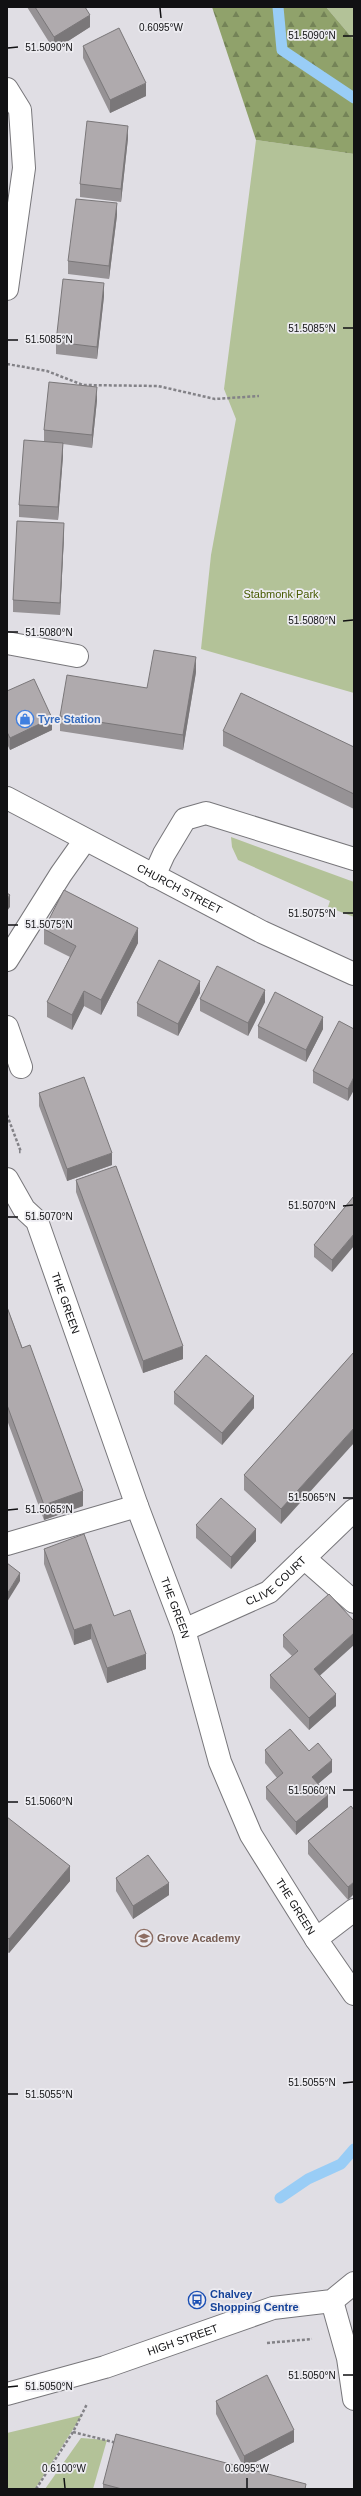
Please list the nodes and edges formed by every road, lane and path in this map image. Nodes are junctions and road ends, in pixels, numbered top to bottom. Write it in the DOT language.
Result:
graph roads {
  1 [pos="7,89"];
  2 [pos="7,289"];
  3 [pos="7,364"];
  4 [pos="259,396"];
  5 [pos="7,643"];
  6 [pos="77,656"];
  7 [pos="7,798"];
  8 [pos="85,840"];
  9 [pos="354,859"];
  10 [pos="154,876"];
  11 [pos="7,960"];
  12 [pos="354,974"];
  13 [pos="7,1028"];
  14 [pos="21,1067"];
  15 [pos="7,1115"];
  16 [pos="14,1154"];
  17 [pos="7,1179"];
  18 [pos="16,1211"];
  19 [pos="137,1506"];
  20 [pos="354,1510"];
  21 [pos="7,1544"];
  22 [pos="304,1558"];
  23 [pos="354,1602"];
  24 [pos="184,1630"];
  25 [pos="354,1910"];
  26 [pos="316,1939"];
  27 [pos="354,1994"];
  28 [pos="354,2283"];
  29 [pos="332,2301"];
  30 [pos="7,2394"];
  31 [pos="354,2398"];
  32 [pos="88,2401"];
  33 [pos="73,2432"];
  34 [pos="119,2443"];
  35 [pos="36,2489"];
  1 -- 2 [label="street"];
  3 -- 4 [label="path"];
  5 -- 6 [label="street"];
  7 -- 8 [label="street, CHURCH STREET"];
  8 -- 10 [label="street, CHURCH STREET"];
  8 -- 11 [label="street"];
  9 -- 10 [label="street"];
  10 -- 12 [label="street, CHURCH STREET"];
  13 -- 14 [label="street"];
  15 -- 16 [label="path"];
  17 -- 18 [label="street, THE GREEN"];
  18 -- 19 [label="street, THE GREEN"];
  19 -- 21 [label="street"];
  19 -- 24 [label="street, THE GREEN"];
  20 -- 22 [label="street, CLIVE COURT"];
  22 -- 23 [label="street"];
  22 -- 24 [label="street, CLIVE COURT"];
  24 -- 26 [label="street, THE GREEN"];
  25 -- 26 [label="street"];
  26 -- 27 [label="street, THE GREEN"];
  28 -- 29 [label="street"];
  29 -- 30 [label="street, HIGH STREET"];
  29 -- 31 [label="street"];
  32 -- 33 [label="path"];
  33 -- 34 [label="path"];
  33 -- 35 [label="path"];
}
